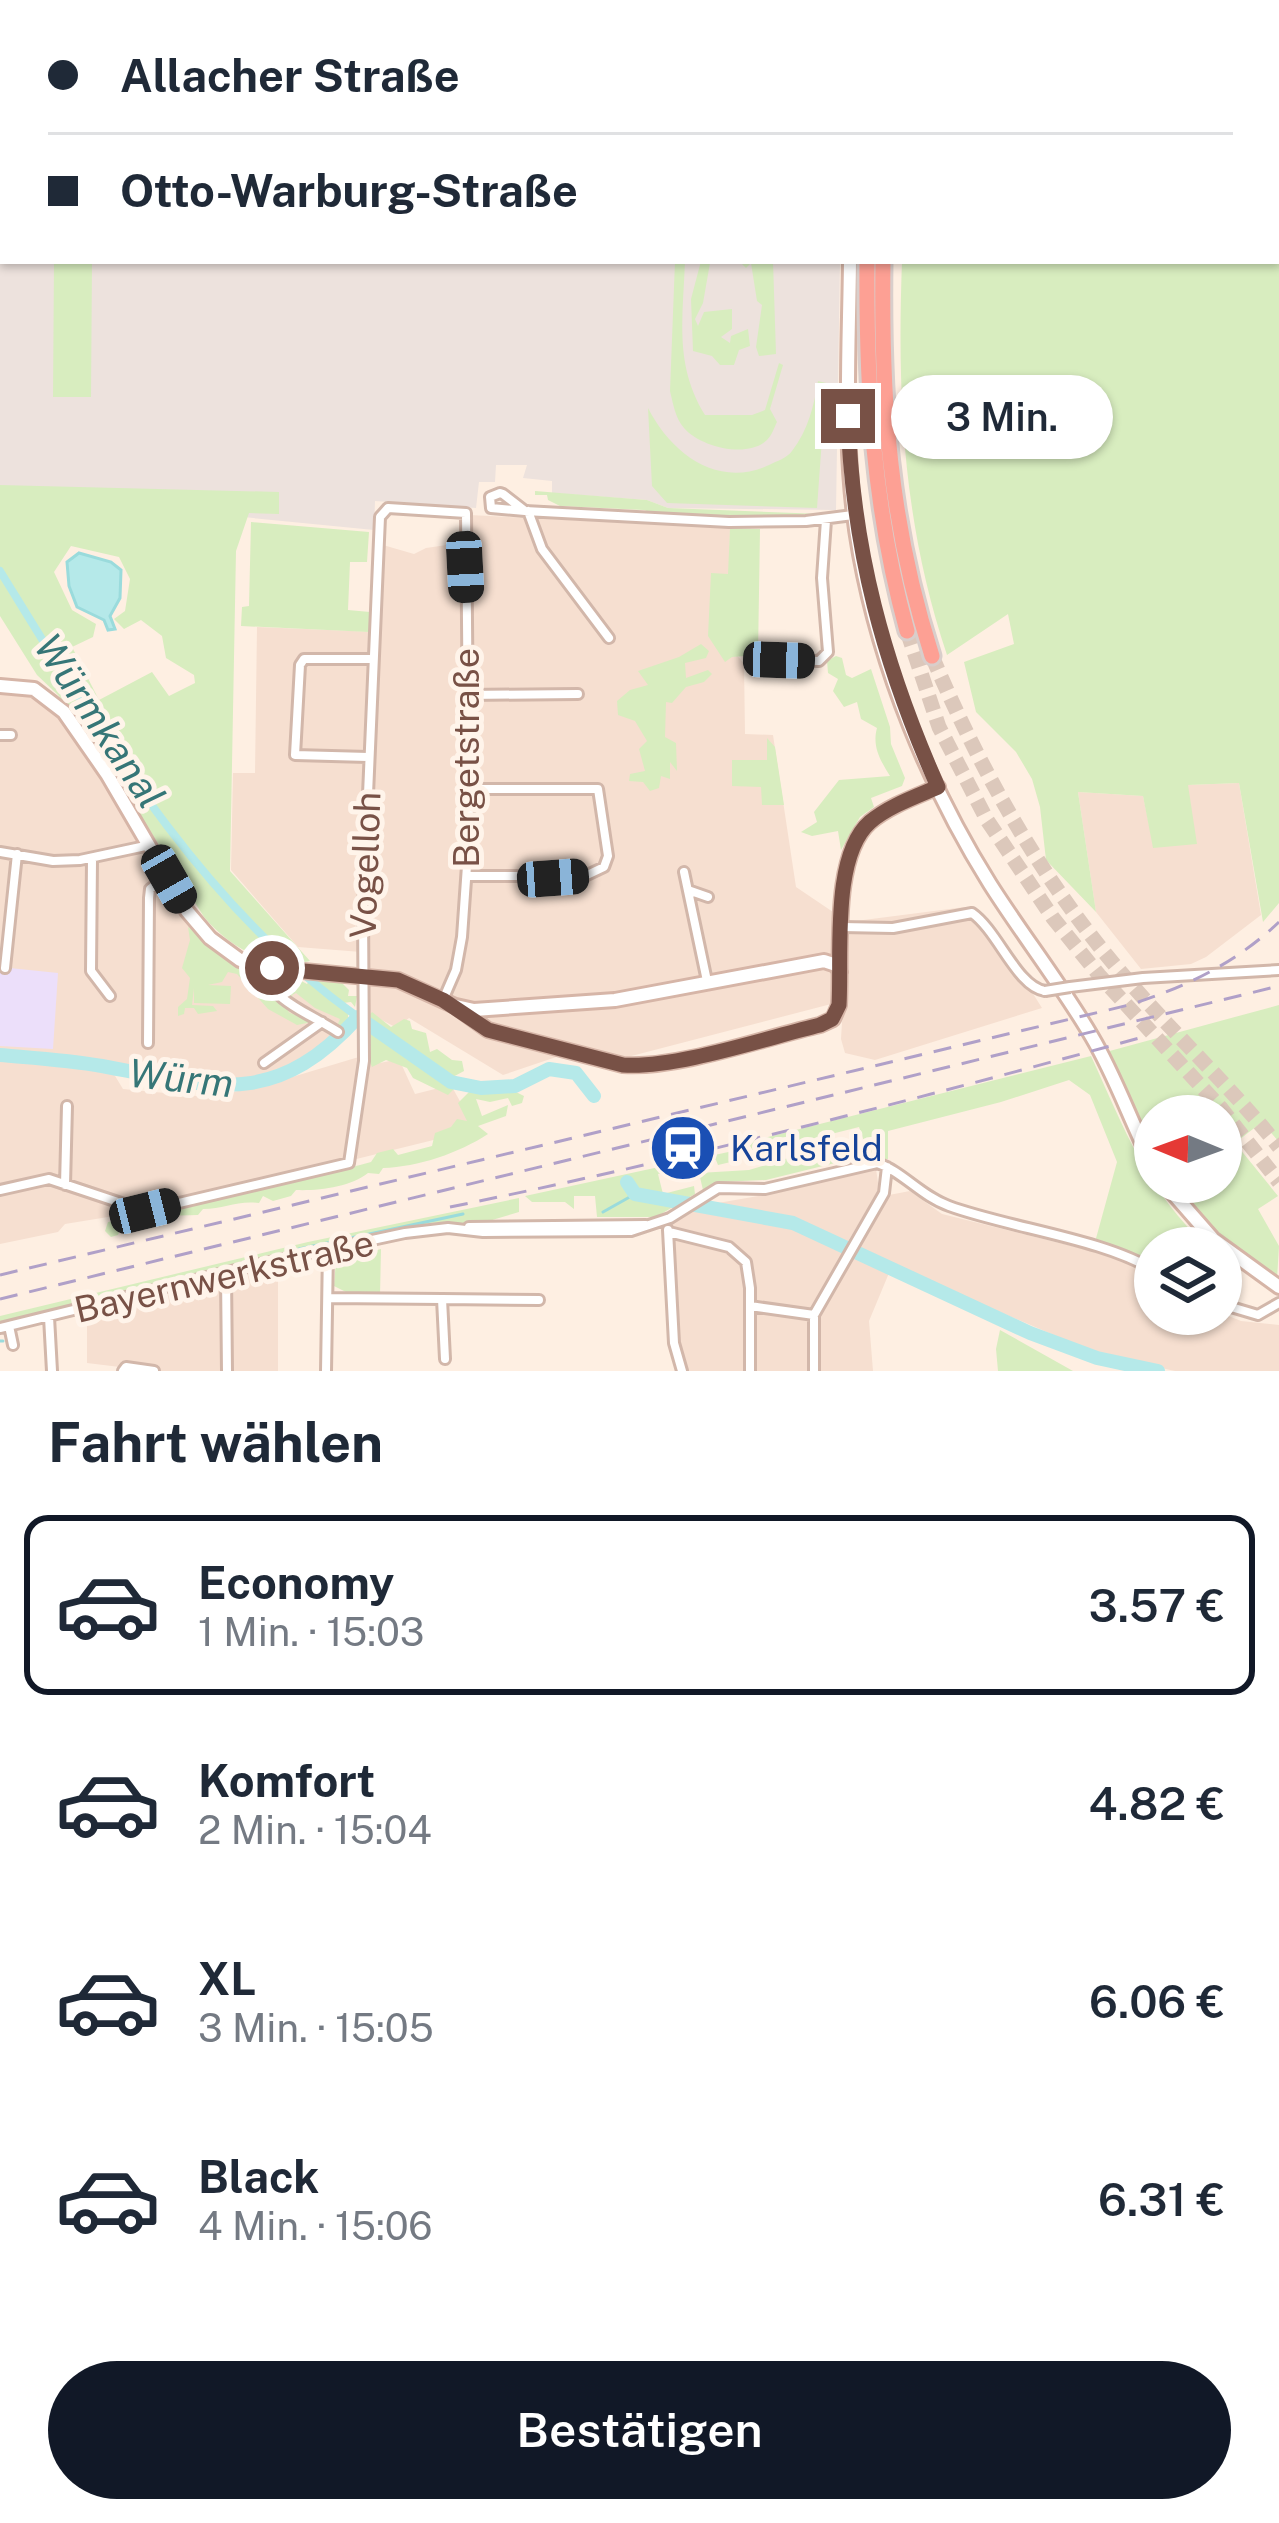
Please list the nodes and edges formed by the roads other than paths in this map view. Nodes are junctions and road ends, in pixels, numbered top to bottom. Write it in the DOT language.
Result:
graph roads {
  1 [pos="850,264"];
  2 [pos="867,264"];
  3 [pos="883,264"];
  4 [pos="466,513"];
  5 [pos="854,514"];
  6 [pos="826,520"];
  7 [pos="908,632"];
  8 [pos="609,638"];
  9 [pos="932,656"];
  10 [pos="372,659"];
  11 [pos="770,660"];
  12 [pos="0,686"];
  13 [pos="578,694"];
  14 [pos="467,695"];
  15 [pos="368,757"];
  16 [pos="938,787"];
  17 [pos="468,788"];
  18 [pos="150,845"];
  19 [pos="0,852"];
  20 [pos="17,854"];
  21 [pos="92,859"];
  22 [pos="684,872"];
  23 [pos="466,875"];
  24 [pos="167,876"];
  25 [pos="688,890"];
  26 [pos="708,897"];
  27 [pos="842,927"];
  28 [pos="824,962"];
  29 [pos="253,964"];
  30 [pos="5,968"];
  31 [pos="1279,970"];
  32 [pos="363,974"];
  33 [pos="841,974"];
  34 [pos="708,983"];
  35 [pos="110,996"];
  36 [pos="449,1003"];
  37 [pos="322,1022"];
  38 [pos="338,1032"];
  39 [pos="148,1043"];
  40 [pos="264,1063"];
  41 [pos="67,1106"];
  42 [pos="1134,1123"];
  43 [pos="887,1167"];
  44 [pos="65,1185"];
  45 [pos="913,1188"];
  46 [pos="0,1190"];
  47 [pos="884,1193"];
  48 [pos="1181,1203"];
  49 [pos="664,1220"];
  50 [pos="669,1232"];
  51 [pos="328,1250"];
  52 [pos="1134,1261"];
  53 [pos="226,1274"];
  54 [pos="1279,1287"];
  55 [pos="329,1298"];
  56 [pos="442,1299"];
  57 [pos="539,1300"];
  58 [pos="1279,1303"];
  59 [pos="750,1306"];
  60 [pos="1242,1310"];
  61 [pos="814,1315"];
  62 [pos="49,1317"];
  63 [pos="4,1327"];
  64 [pos="13,1345"];
  65 [pos="445,1359"];
  66 [pos="52,1371"];
  67 [pos="123,1371"];
  68 [pos="154,1371"];
  69 [pos="226,1371"];
  70 [pos="326,1371"];
  71 [pos="682,1371"];
  72 [pos="750,1371"];
  73 [pos="814,1371"];
  1 -- 5 [label="street"];
  2 -- 7 [label="highway"];
  3 -- 9 [label="highway"];
  4 -- 10 [label="street, Vogelloh"];
  4 -- 14 [label="street, Bergetstraße"];
  5 -- 6 [label="street"];
  5 -- 16 [label="street"];
  6 -- 8 [label="street"];
  6 -- 11 [label="street"];
  10 -- 15 [label="street, Vogelloh"];
  10 -- 15 [label="street, Vogelloh"];
  12 -- 18 [label="street"];
  13 -- 14 [label="street"];
  14 -- 17 [label="street, Bergetstraße"];
  15 -- 32 [label="street, Vogelloh"];
  16 -- 27 [label="street"];
  16 -- 42 [label="street"];
  17 -- 23 [label="street, Bergetstraße"];
  17 -- 23 [label="street"];
  18 -- 21 [label="street"];
  18 -- 24 [label="street"];
  19 -- 20 [label="street"];
  20 -- 21 [label="street"];
  20 -- 30 [label="street"];
  21 -- 35 [label="street"];
  22 -- 25 [label="street"];
  23 -- 36 [label="street, Bergetstraße"];
  24 -- 29 [label="street"];
  24 -- 39 [label="street"];
  25 -- 26 [label="street"];
  25 -- 34 [label="street"];
  27 -- 28 [label="street"];
  27 -- 31 [label="street, bridge"];
  27 -- 33 [label="street"];
  28 -- 33 [label="street"];
  28 -- 34 [label="street"];
  29 -- 32 [label="street"];
  29 -- 37 [label="street"];
  32 -- 36 [label="street"];
  32 -- 44 [label="street, Vogelloh"];
  33 -- 36 [label="street"];
  34 -- 36 [label="street"];
  37 -- 38 [label="street"];
  37 -- 40 [label="street"];
  41 -- 44 [label="street"];
  43 -- 45 [label="street"];
  43 -- 47 [label="street"];
  43 -- 49 [label="street, Bayernwerkstraße"];
  44 -- 46 [label="street"];
  45 -- 47 [label="street"];
  45 -- 52 [label="street"];
  47 -- 61 [label="street"];
  48 -- 54 [label="street"];
  49 -- 50 [label="street"];
  49 -- 51 [label="street, Bayernwerkstraße"];
  50 -- 59 [label="street"];
  50 -- 71 [label="street"];
  51 -- 53 [label="street, Bayernwerkstraße"];
  51 -- 55 [label="street"];
  53 -- 62 [label="street, Bayernwerkstraße"];
  53 -- 69 [label="street"];
  55 -- 56 [label="street"];
  55 -- 70 [label="street"];
  56 -- 57 [label="street"];
  56 -- 65 [label="street"];
  58 -- 60 [label="street"];
  59 -- 61 [label="street"];
  59 -- 72 [label="street"];
  61 -- 73 [label="street"];
  62 -- 63 [label="street, Bayernwerkstraße"];
  62 -- 66 [label="street"];
  63 -- 64 [label="street"];
  67 -- 68 [label="street"];
}
